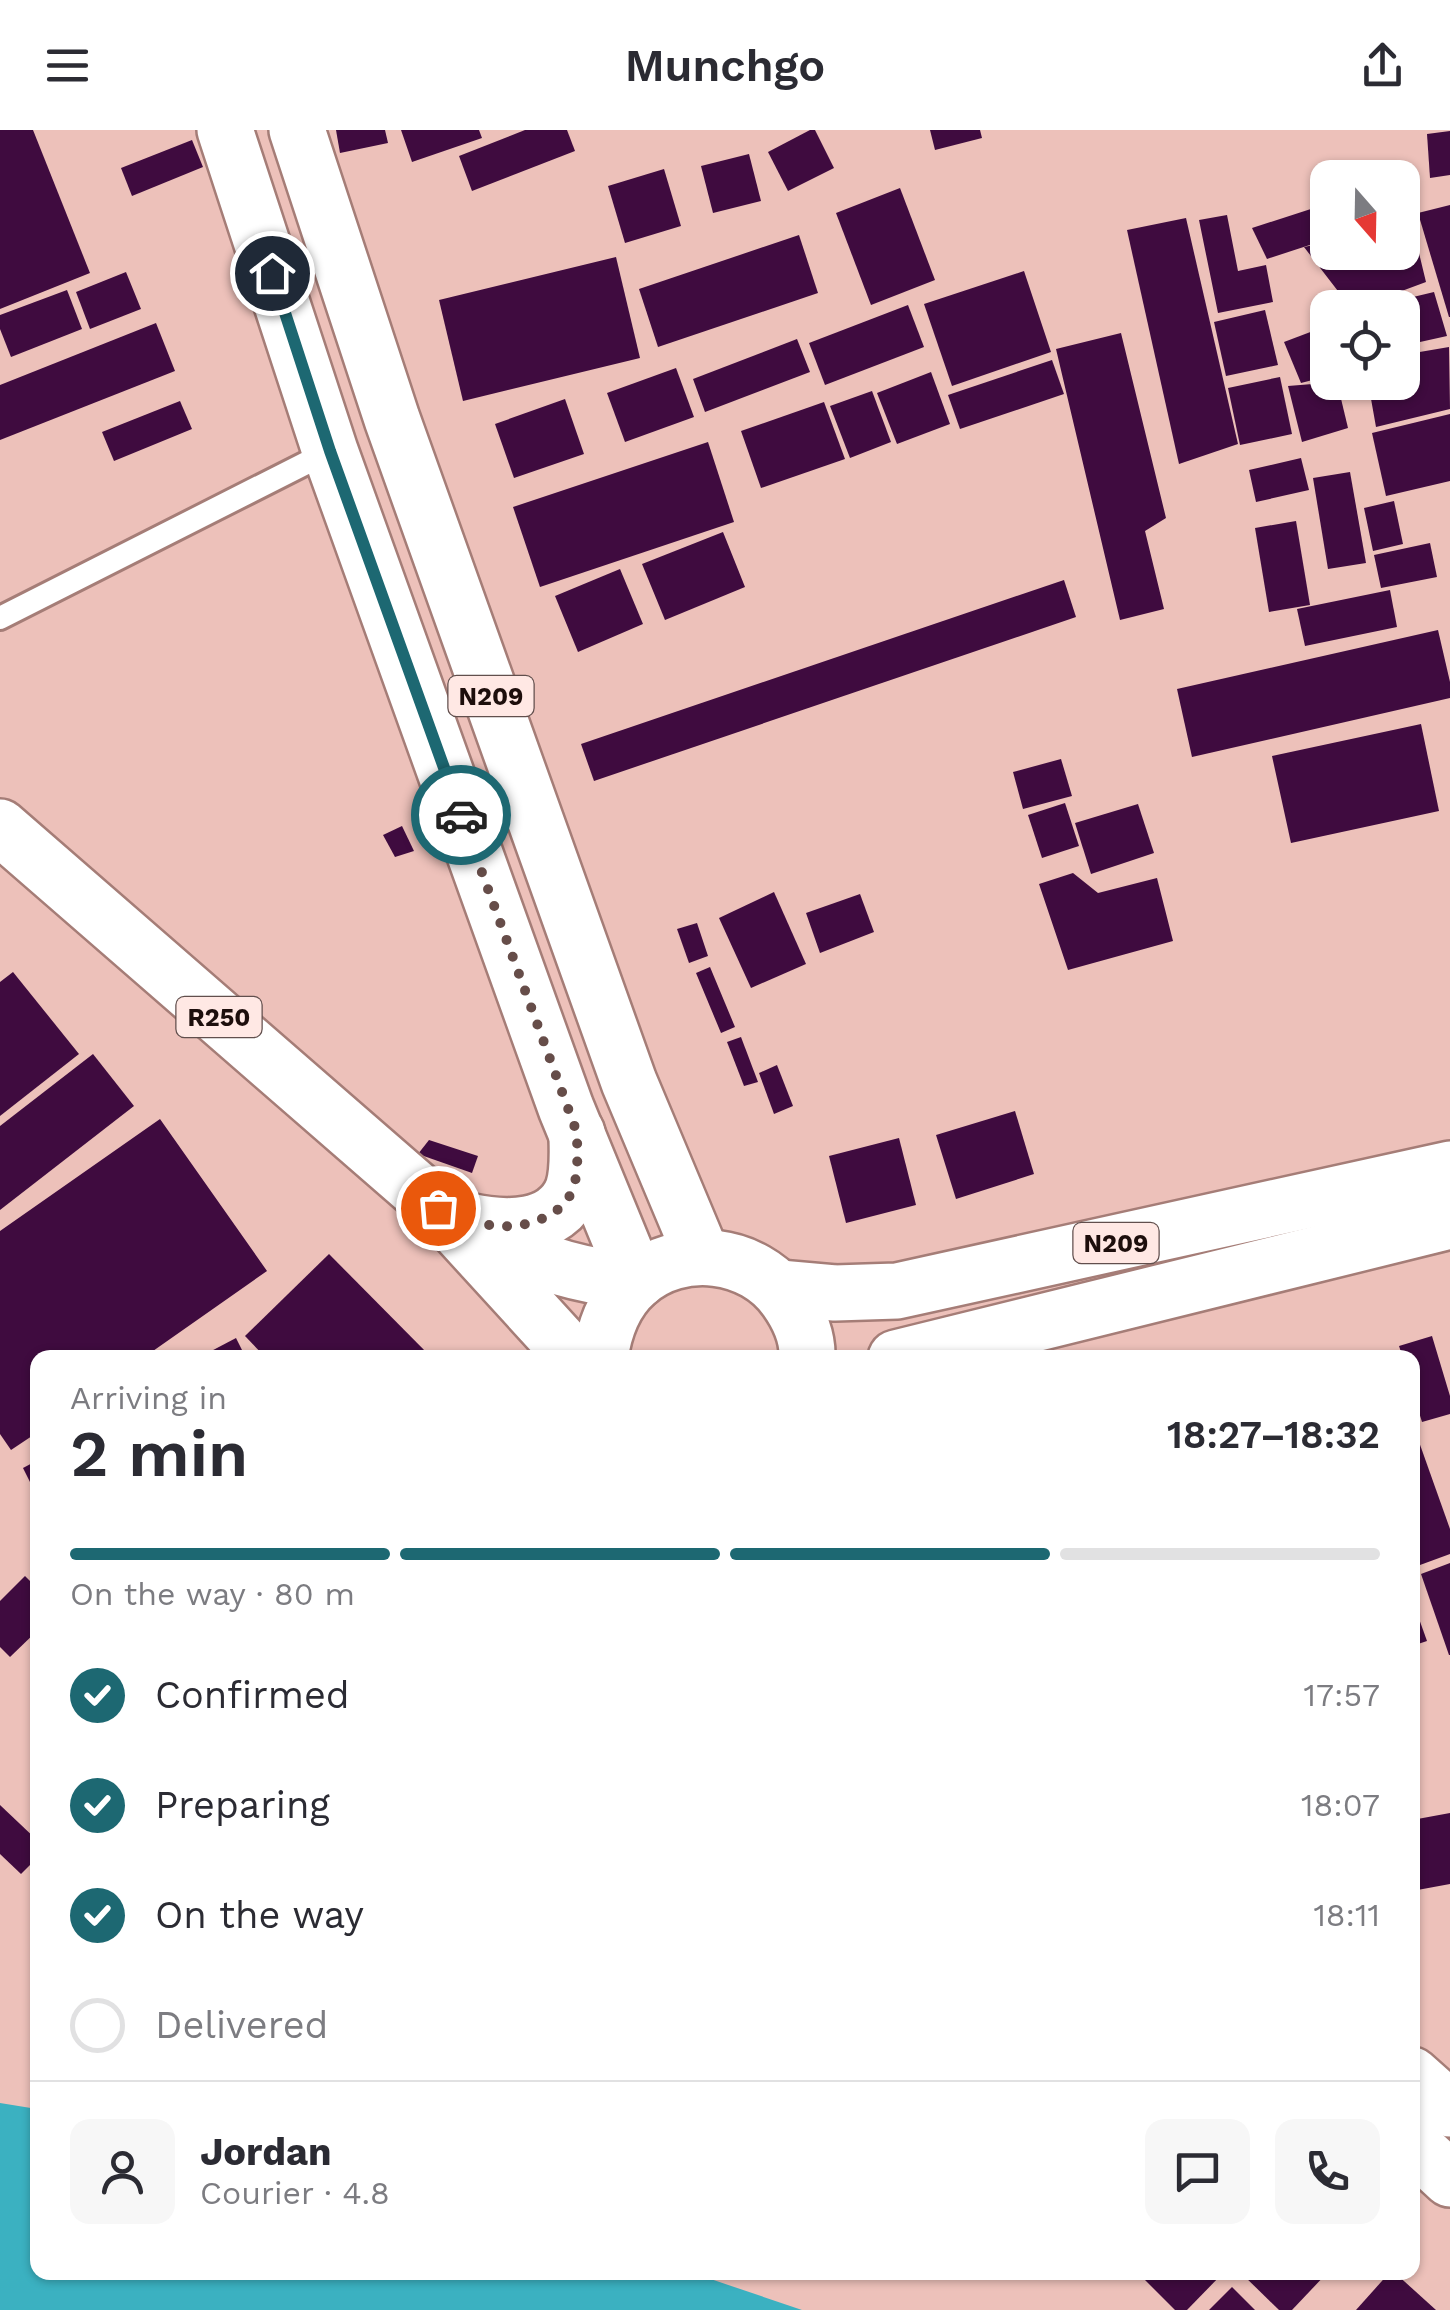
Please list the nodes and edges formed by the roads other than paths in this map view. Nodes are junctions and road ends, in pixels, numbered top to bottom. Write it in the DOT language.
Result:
graph roads {
  1 [pos="224,130"];
  2 [pos="297,130"];
  3 [pos="330,451"];
  4 [pos="0,618"];
  5 [pos="0,826"];
  6 [pos="577,1133"];
  7 [pos="1450,1170"];
  8 [pos="438,1208"];
  9 [pos="1450,1221"];
  10 [pos="702,1256"];
  11 [pos="637,1281"];
  12 [pos="779,1288"];
  13 [pos="568,1350"];
  14 [pos="601,1350"];
  15 [pos="808,1350"];
  16 [pos="934,1350"];
  17 [pos="1420,2082"];
  18 [pos="1450,2108"];
  19 [pos="1420,2151"];
  20 [pos="1450,2179"];
  1 -- 3 [label="main road, N209"];
  2 -- 10 [label="main road, N209"];
  3 -- 4 [label="lane"];
  3 -- 6 [label="main road, N209"];
  5 -- 8 [label="main road, R250"];
  6 -- 8 [label="main road"];
  6 -- 11 [label="main road, N209"];
  7 -- 12 [label="main road, N209"];
  8 -- 11 [label="main road, R250"];
  8 -- 13 [label="main road, R250"];
  9 -- 16 [label="main road, N209"];
  10 -- 11 [label="main road"];
  10 -- 12 [label="main road, N209"];
  11 -- 14 [label="main road"];
  12 -- 15 [label="main road"];
  17 -- 18 [label="main road"];
  19 -- 20 [label="main road"];
}
